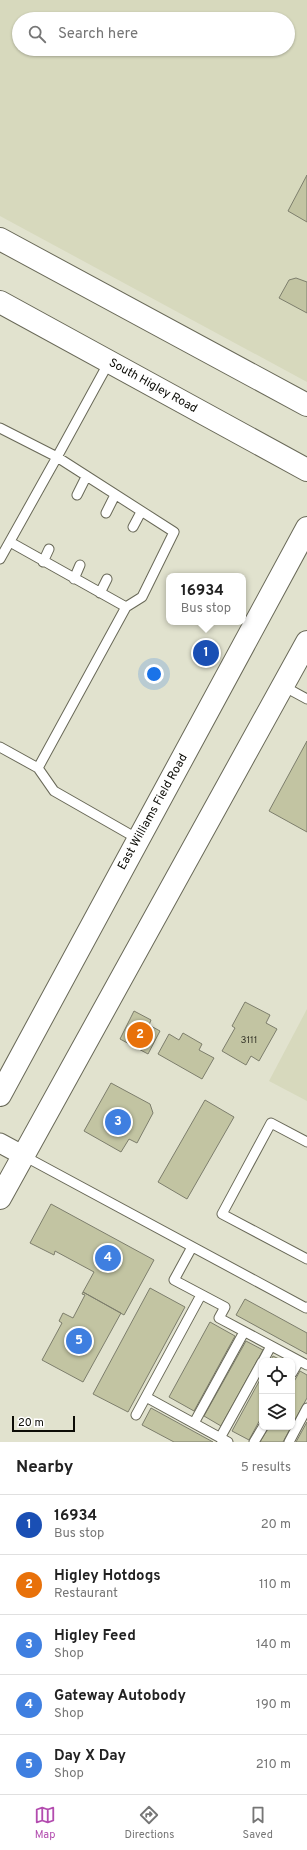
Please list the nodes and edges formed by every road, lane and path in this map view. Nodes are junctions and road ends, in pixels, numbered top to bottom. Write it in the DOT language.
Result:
graph roads {
  1 [pos="0,239"];
  2 [pos="0,302"];
  3 [pos="109,362"];
  4 [pos="307,405"];
  5 [pos="0,428"];
  6 [pos="57,457"];
  7 [pos="307,470"];
  8 [pos="86,477"];
  9 [pos="77,495"];
  10 [pos="115,495"];
  11 [pos="141,512"];
  12 [pos="106,513"];
  13 [pos="133,527"];
  14 [pos="307,528"];
  15 [pos="10,542"];
  16 [pos="49,549"];
  17 [pos="0,559"];
  18 [pos="43,562"];
  19 [pos="80,565"];
  20 [pos="74,579"];
  21 [pos="107,579"];
  22 [pos="100,593"];
  23 [pos="126,607"];
  24 [pos="307,642"];
  25 [pos="283,686"];
  26 [pos="307,699"];
  27 [pos="0,747"];
  28 [pos="38,768"];
  29 [pos="138,839"];
  30 [pos="0,1095"];
  31 [pos="0,1142"];
  32 [pos="307,1142"];
  33 [pos="24,1156"];
  34 [pos="0,1198"];
  35 [pos="192,1247"];
  36 [pos="307,1259"];
  37 [pos="201,1295"];
  38 [pos="307,1307"];
  39 [pos="244,1332"];
  40 [pos="271,1346"];
  41 [pos="264,1358"];
  42 [pos="303,1363"];
  43 [pos="259,1368"];
  44 [pos="295,1370"];
  45 [pos="146,1397"];
  46 [pos="307,1408"];
  47 [pos="136,1415"];
  48 [pos="194,1423"];
  49 [pos="261,1430"];
  50 [pos="224,1440"];
  51 [pos="254,1442"];
  52 [pos="289,1442"];
  1 -- 4 [label="main road"];
  2 -- 3 [label="main road, South Higley Road"];
  3 -- 6 [label="lane"];
  3 -- 7 [label="main road, South Higley Road"];
  5 -- 6 [label="lane"];
  6 -- 8 [label="lane"];
  6 -- 15 [label="lane"];
  8 -- 9 [label="lane"];
  8 -- 10 [label="lane"];
  10 -- 11 [label="lane"];
  10 -- 12 [label="lane"];
  11 -- 13 [label="lane"];
  11 -- 23 [label="lane"];
  14 -- 29 [label="main road, East Williams Field Road"];
  15 -- 17 [label="lane"];
  15 -- 18 [label="lane"];
  16 -- 18 [label="lane"];
  18 -- 20 [label="lane"];
  19 -- 20 [label="lane"];
  20 -- 22 [label="lane"];
  21 -- 22 [label="lane"];
  22 -- 23 [label="lane"];
  23 -- 28 [label="lane"];
  24 -- 25 [label="main road"];
  25 -- 26 [label="lane"];
  25 -- 33 [label="main road"];
  27 -- 28 [label="lane"];
  28 -- 29 [label="lane"];
  29 -- 30 [label="main road, East Williams Field Road"];
  31 -- 33 [label="street"];
  32 -- 36 [label="lane"];
  33 -- 34 [label="main road"];
  33 -- 35 [label="lane"];
  35 -- 37 [label="lane"];
  35 -- 38 [label="lane"];
  37 -- 39 [label="lane"];
  37 -- 45 [label="lane"];
  39 -- 40 [label="lane"];
  39 -- 48 [label="lane"];
  40 -- 41 [label="lane"];
  40 -- 42 [label="lane"];
  42 -- 44 [label="lane"];
  43 -- 50 [label="lane"];
  45 -- 47 [label="lane"];
  45 -- 48 [label="lane"];
  46 -- 52 [label="lane"];
  48 -- 50 [label="lane"];
  49 -- 51 [label="lane"];
}
